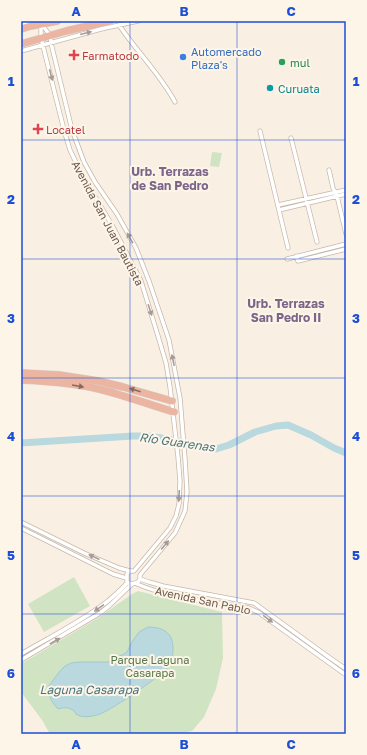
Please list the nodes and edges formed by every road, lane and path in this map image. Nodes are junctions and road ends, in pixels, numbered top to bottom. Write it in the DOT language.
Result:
graph roads {
  1 [pos="57,21"];
  2 [pos="110,21"];
  3 [pos="138,21"];
  4 [pos="21,24"];
  5 [pos="30,24"];
  6 [pos="41,24"];
  7 [pos="119,25"];
  8 [pos="21,29"];
  9 [pos="50,35"];
  10 [pos="42,41"];
  11 [pos="51,43"];
  12 [pos="21,44"];
  13 [pos="21,51"];
  14 [pos="175,102"];
  15 [pos="260,131"];
  16 [pos="291,138"];
  17 [pos="329,170"];
  18 [pos="346,190"];
  19 [pos="335,192"];
  20 [pos="346,194"];
  21 [pos="337,196"];
  22 [pos="307,201"];
  23 [pos="278,205"];
  24 [pos="279,210"];
  25 [pos="346,234"];
  26 [pos="317,242"];
  27 [pos="346,244"];
  28 [pos="288,248"];
  29 [pos="346,249"];
  30 [pos="304,254"];
  31 [pos="296,256"];
  32 [pos="288,259"];
  33 [pos="304,259"];
  34 [pos="21,373"];
  35 [pos="21,380"];
  36 [pos="172,402"];
  37 [pos="181,407"];
  38 [pos="174,412"];
  39 [pos="21,522"];
  40 [pos="21,528"];
  41 [pos="132,571"];
  42 [pos="140,577"];
  43 [pos="131,582"];
  44 [pos="260,606"];
  45 [pos="258,612"];
  46 [pos="316,648"];
  47 [pos="314,653"];
  48 [pos="21,654"];
  49 [pos="21,660"];
  50 [pos="346,669"];
  51 [pos="346,675"];
  1 -- 6 [label="highway"];
  2 -- 9 [label="highway"];
  3 -- 7 [label="street"];
  4 -- 5 [label="street"];
  5 -- 6 [label="highway"];
  5 -- 8 [label="highway"];
  6 -- 9 [label="street"];
  6 -- 10 [label="street, Avenida San Juan Bautista"];
  11 -- 7 [label="street, one-way"];
  7 -- 14 [label="street"];
  9 -- 10 [label="highway"];
  9 -- 11 [label="street, Avenida San Juan Bautista"];
  10 -- 11 [label="street"];
  10 -- 12 [label="highway"];
  10 -- 13 [label="street"];
  10 -- 36 [label="street, Avenida San Juan Bautista, one-way"];
  37 -- 11 [label="street, Avenida San Juan Bautista, one-way"];
  15 -- 23 [label="street"];
  16 -- 22 [label="street"];
  17 -- 19 [label="street"];
  18 -- 19 [label="street"];
  19 -- 21 [label="street"];
  19 -- 22 [label="street"];
  20 -- 21 [label="street"];
  21 -- 22 [label="street"];
  21 -- 25 [label="street"];
  22 -- 23 [label="street"];
  22 -- 24 [label="street"];
  22 -- 26 [label="street"];
  23 -- 24 [label="street"];
  24 -- 28 [label="street"];
  27 -- 30 [label="street"];
  29 -- 33 [label="street"];
  30 -- 31 [label="street"];
  30 -- 33 [label="street"];
  31 -- 32 [label="street"];
  31 -- 33 [label="street"];
  36 -- 34 [label="highway, one-way"];
  35 -- 38 [label="highway, one-way"];
  36 -- 37 [label="street"];
  36 -- 38 [label="street, Avenida San Juan Bautista"];
  37 -- 38 [label="street"];
  42 -- 37 [label="street, Avenida San Juan Bautista, one-way"];
  38 -- 41 [label="street, Avenida San Juan Bautista, one-way"];
  41 -- 39 [label="street, one-way"];
  40 -- 43 [label="street, Avenida San Pablo"];
  41 -- 42 [label="street"];
  41 -- 43 [label="street, Avenida San Juan Bautista"];
  42 -- 43 [label="street, Avenida San Juan Bautista"];
  42 -- 44 [label="street, Avenida San Pablo"];
  43 -- 45 [label="street, Avenida San Pablo"];
  43 -- 48 [label="street, Avenida San Juan Bautista, one-way"];
  49 -- 43 [label="street, Avenida San Juan Bautista, one-way"];
  44 -- 45 [label="street"];
  44 -- 46 [label="street, Avenida San Pablo"];
  45 -- 47 [label="street, Avenida San Pablo, one-way"];
  46 -- 47 [label="street"];
  46 -- 50 [label="street, Avenida San Pablo"];
  47 -- 51 [label="street, Avenida San Pablo"];
}
